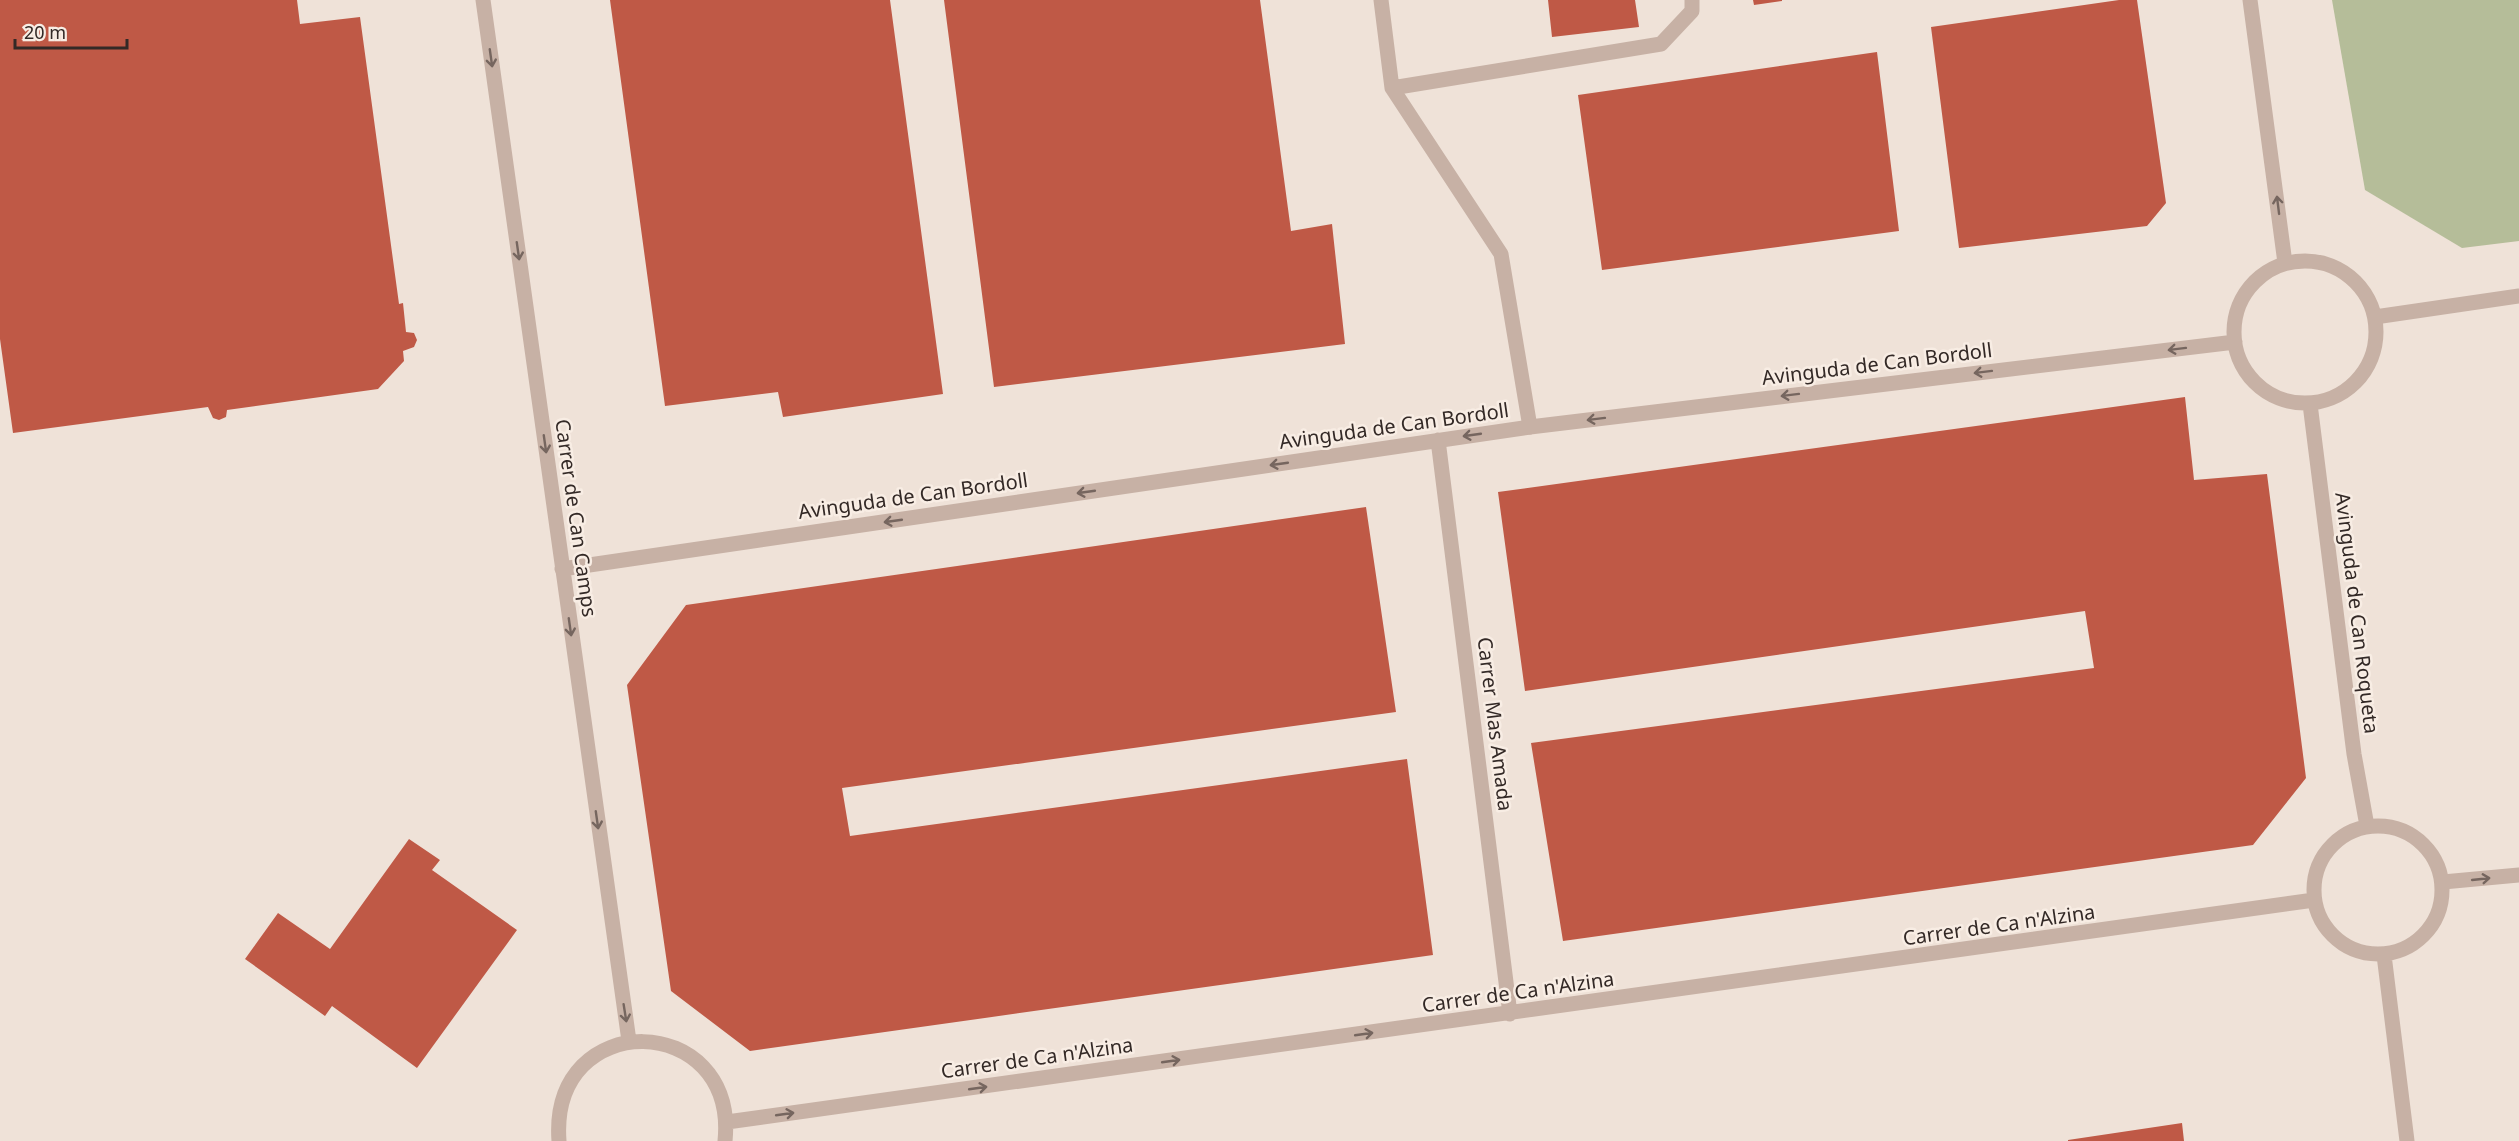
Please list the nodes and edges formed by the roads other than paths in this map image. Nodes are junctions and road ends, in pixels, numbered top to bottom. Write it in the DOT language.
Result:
graph roads {
  1 [pos="483,0"];
  2 [pos="1381,0"];
  3 [pos="1692,0"];
  4 [pos="2250,0"];
  5 [pos="1392,88"];
  6 [pos="2285,263"];
  7 [pos="2513,297"];
  8 [pos="2375,317"];
  9 [pos="2235,342"];
  10 [pos="2310,404"];
  11 [pos="1530,427"];
  12 [pos="1438,440"];
  13 [pos="562,569"];
  14 [pos="2367,826"];
  15 [pos="2519,875"];
  16 [pos="2442,882"];
  17 [pos="2314,900"];
  18 [pos="2384,955"];
  19 [pos="1510,1014"];
  20 [pos="629,1041"];
  21 [pos="727,1122"];
  22 [pos="559,1141"];
  23 [pos="725,1141"];
  24 [pos="2407,1141"];
  1 -- 13 [label="street, Carrer de Can Camps, one-way"];
  2 -- 5 [label="street"];
  3 -- 5 [label="street"];
  6 -- 4 [label="street, one-way"];
  5 -- 11 [label="street"];
  6 -- 8 [label="street"];
  6 -- 9 [label="street"];
  7 -- 8 [label="street"];
  8 -- 10 [label="street"];
  9 -- 10 [label="street"];
  9 -- 11 [label="street, Avinguda de Can Bordoll, one-way"];
  10 -- 14 [label="street, Avinguda de Can Roqueta"];
  11 -- 12 [label="street, Avinguda de Can Bordoll, one-way"];
  12 -- 13 [label="street, Avinguda de Can Bordoll, one-way"];
  12 -- 19 [label="street, Carrer Mas Amada"];
  13 -- 20 [label="street, Carrer de Can Camps, one-way"];
  14 -- 16 [label="street"];
  14 -- 17 [label="street"];
  16 -- 15 [label="street, one-way"];
  16 -- 18 [label="street"];
  17 -- 18 [label="street"];
  17 -- 19 [label="street, Carrer de Ca n'Alzina"];
  18 -- 24 [label="street"];
  21 -- 19 [label="street, Carrer de Ca n'Alzina, one-way"];
  20 -- 21 [label="street"];
  20 -- 22 [label="street"];
  21 -- 23 [label="street"];
}
